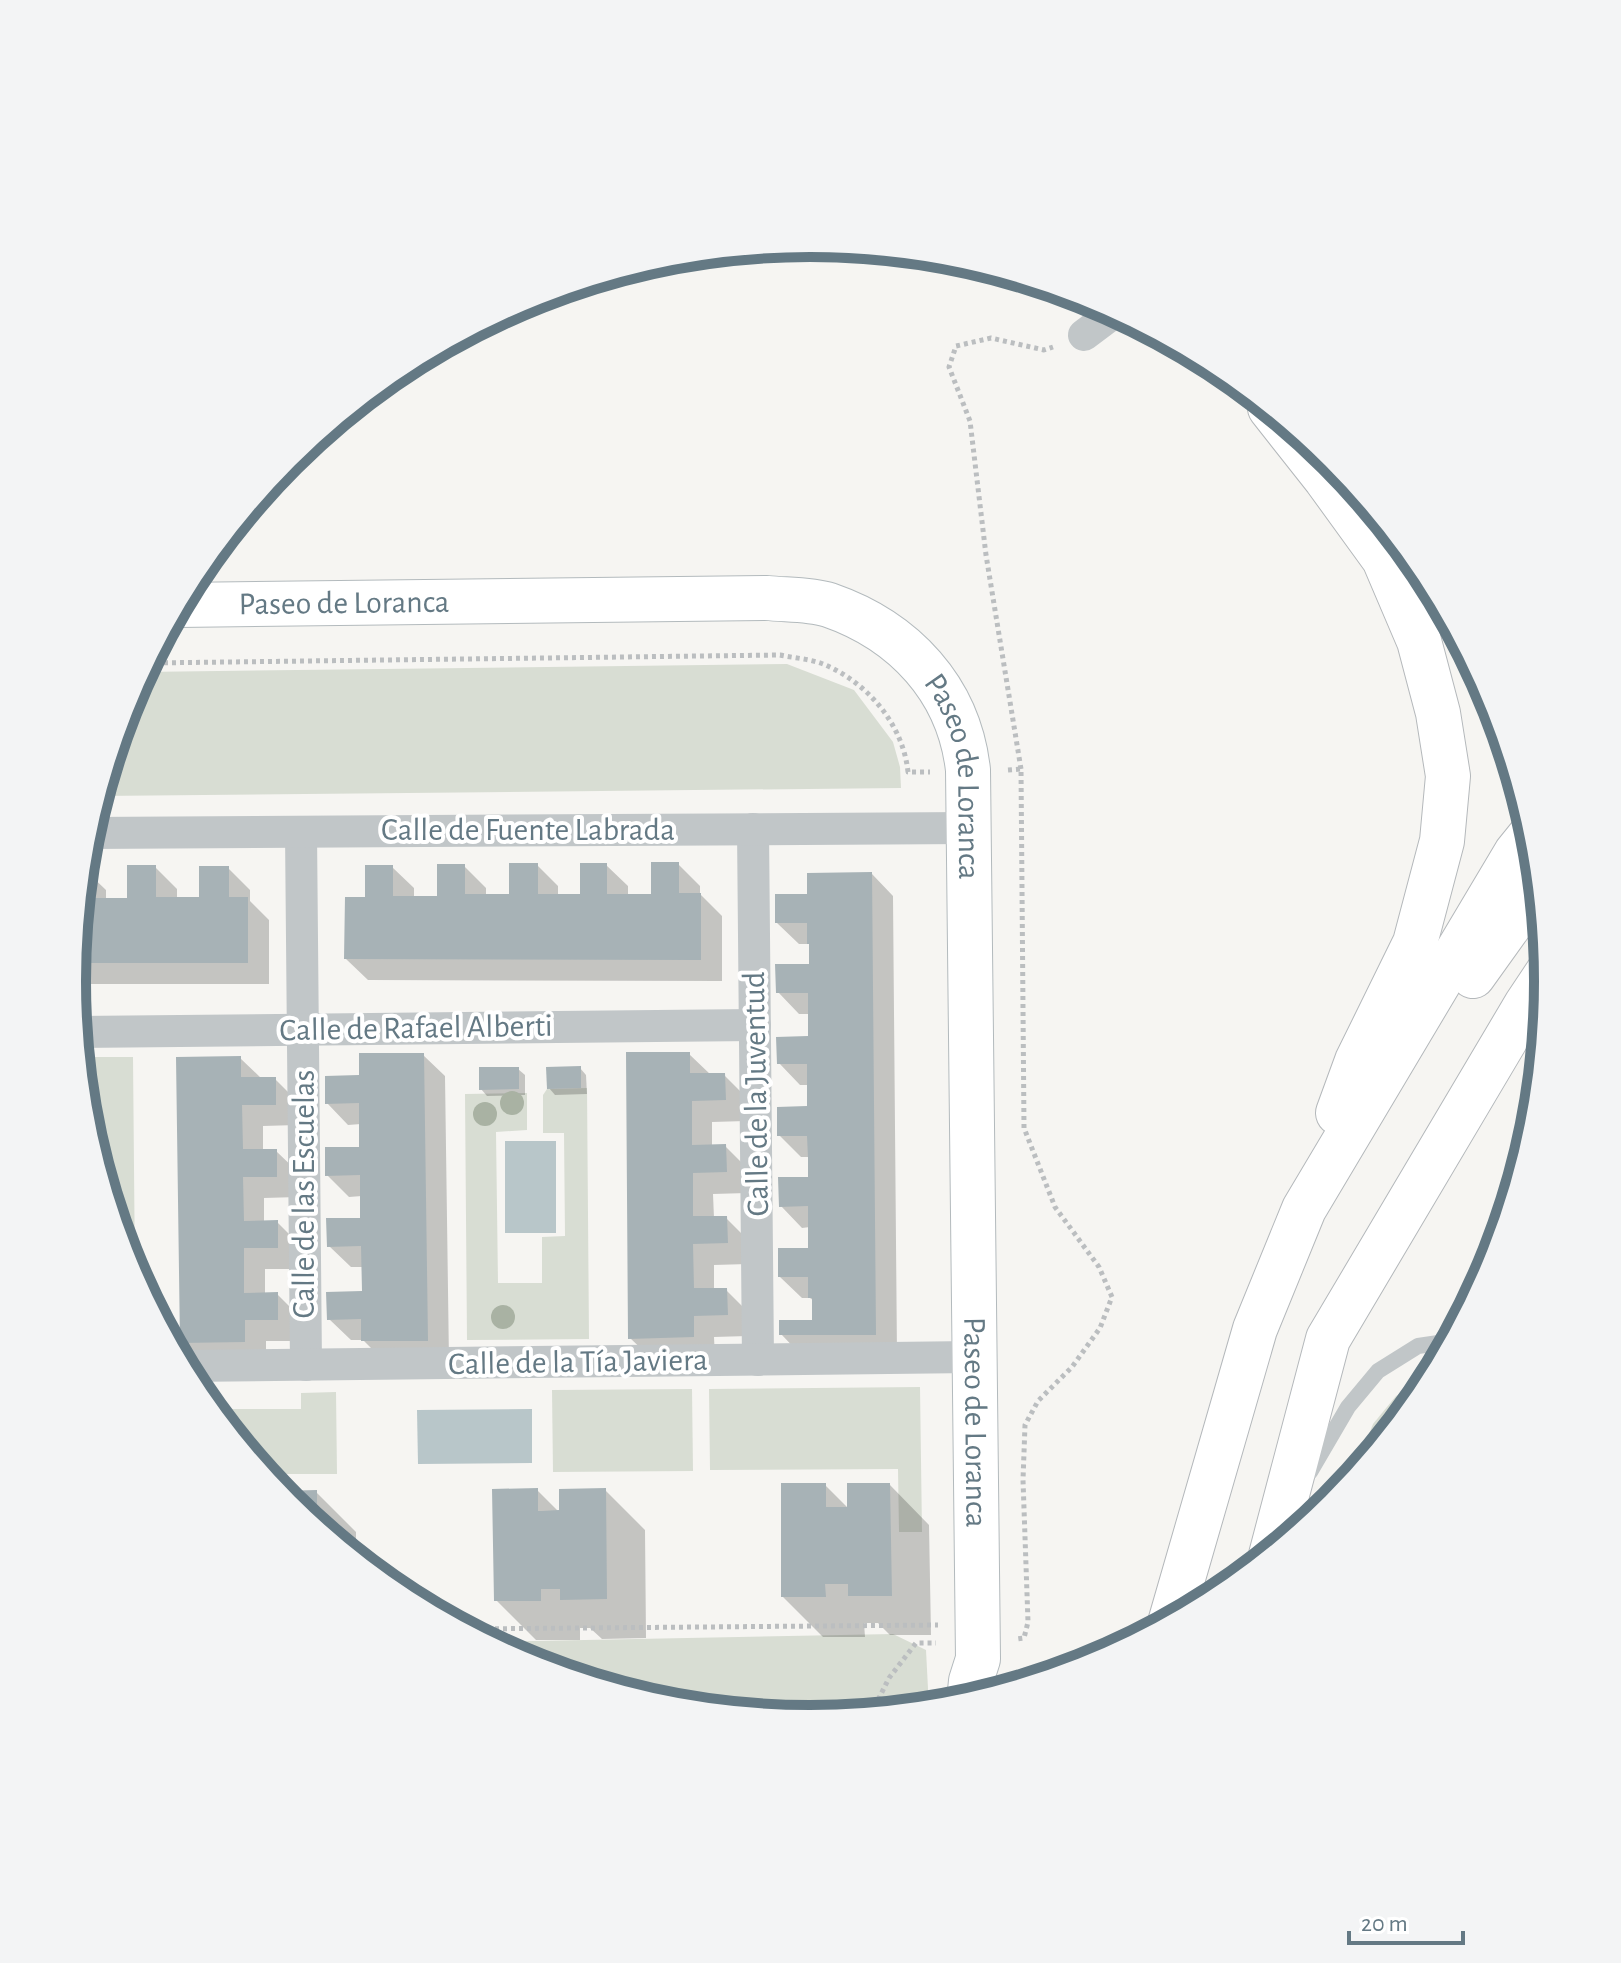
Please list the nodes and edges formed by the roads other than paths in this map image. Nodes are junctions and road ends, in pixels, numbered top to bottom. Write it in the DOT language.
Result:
graph roads {
  1 [pos="1104,320"];
  2 [pos="1084,335"];
  3 [pos="1305,453"];
  4 [pos="192,605"];
  5 [pos="969,828"];
  6 [pos="753,829"];
  7 [pos="301,832"];
  8 [pos="102,833"];
  9 [pos="1522,846"];
  10 [pos="1530,897"];
  11 [pos="1534,997"];
  12 [pos="755,1025"];
  13 [pos="303,1029"];
  14 [pos="88,1032"];
  15 [pos="1304,1209"];
  16 [pos="1255,1329"];
  17 [pos="1439,1343"];
  18 [pos="973,1357"];
  19 [pos="758,1360"];
  20 [pos="306,1365"];
  21 [pos="197,1366"];
  22 [pos="1277,1535"];
  23 [pos="1275,1537"];
  24 [pos="1174,1608"];
  25 [pos="984,1664"];
  26 [pos="970,1688"];
  1 -- 2 [label="street"];
  3 -- 15 [label="main road"];
  4 -- 5 [label="main road, Paseo de Loranca"];
  5 -- 6 [label="street, Calle de Fuente Labrada"];
  5 -- 18 [label="main road, Paseo de Loranca"];
  6 -- 7 [label="street, Calle de Fuente Labrada"];
  6 -- 12 [label="street, Calle de la Juventud"];
  7 -- 8 [label="street, Calle de Fuente Labrada"];
  7 -- 13 [label="street, Calle de las Escuelas"];
  9 -- 15 [label="main road"];
  10 -- 16 [label="main road"];
  11 -- 23 [label="main road"];
  12 -- 13 [label="street, Calle de Rafael Alberti"];
  12 -- 19 [label="street, Calle de la Juventud"];
  13 -- 14 [label="street, Calle de Rafael Alberti"];
  13 -- 20 [label="street, Calle de las Escuelas"];
  15 -- 16 [label="main road"];
  16 -- 24 [label="main road"];
  17 -- 22 [label="lane"];
  18 -- 19 [label="street, Calle de la Tía Javiera"];
  18 -- 25 [label="main road, Paseo de Loranca"];
  19 -- 20 [label="street, Calle de la Tía Javiera"];
  20 -- 21 [label="street, Calle de la Tía Javiera"];
  25 -- 26 [label="main road, Paseo de Loranca"];
}
